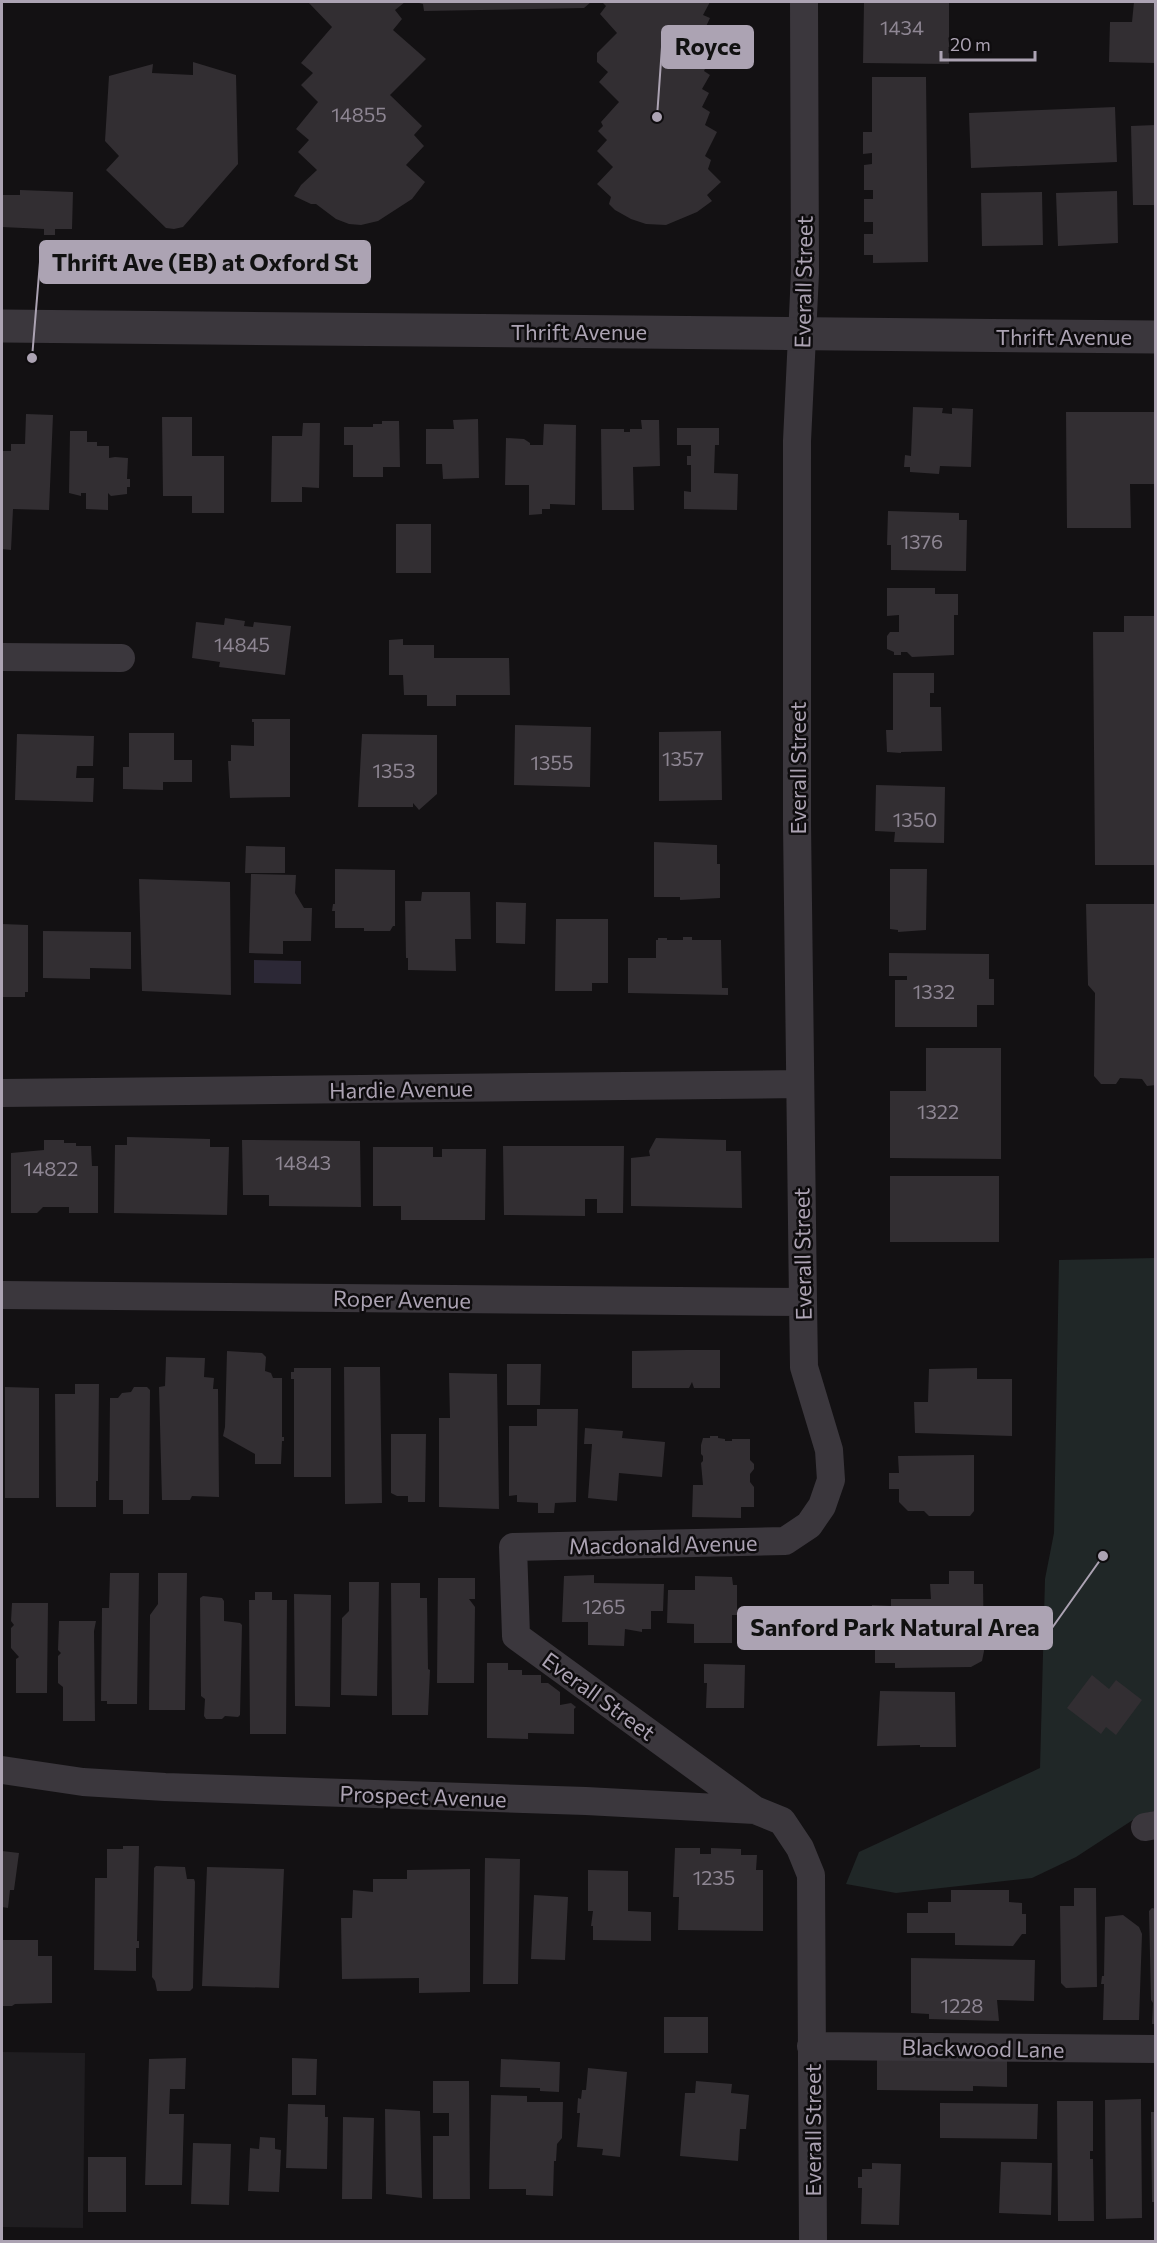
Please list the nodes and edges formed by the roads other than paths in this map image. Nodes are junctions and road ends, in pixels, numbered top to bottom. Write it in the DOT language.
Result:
graph roads {
  1 [pos="804,2"];
  2 [pos="2,326"];
  3 [pos="803,333"];
  4 [pos="1155,337"];
  5 [pos="2,657"];
  6 [pos="121,658"];
  7 [pos="800,1084"];
  8 [pos="2,1093"];
  9 [pos="2,1295"];
  10 [pos="803,1302"];
  11 [pos="809,1525"];
  12 [pos="513,1547"];
  13 [pos="2,1770"];
  14 [pos="755,1810"];
  15 [pos="811,1875"];
  16 [pos="811,2046"];
  17 [pos="1155,2049"];
  18 [pos="813,2241"];
  1 -- 3 [label="street, Everall Street"];
  2 -- 3 [label="street, Thrift Avenue"];
  3 -- 4 [label="street, Thrift Avenue"];
  3 -- 7 [label="street, Everall Street"];
  5 -- 6 [label="street"];
  7 -- 8 [label="street, Hardie Avenue"];
  7 -- 10 [label="street, Everall Street"];
  9 -- 10 [label="street, Roper Avenue"];
  10 -- 11 [label="street, Everall Street"];
  11 -- 12 [label="street, Macdonald Avenue"];
  12 -- 14 [label="street, Everall Street"];
  13 -- 14 [label="street, Prospect Avenue"];
  14 -- 15 [label="street, Prospect Avenue"];
  15 -- 16 [label="street, Everall Street"];
  16 -- 17 [label="street, Blackwood Lane"];
  16 -- 18 [label="street, Everall Street"];
}
